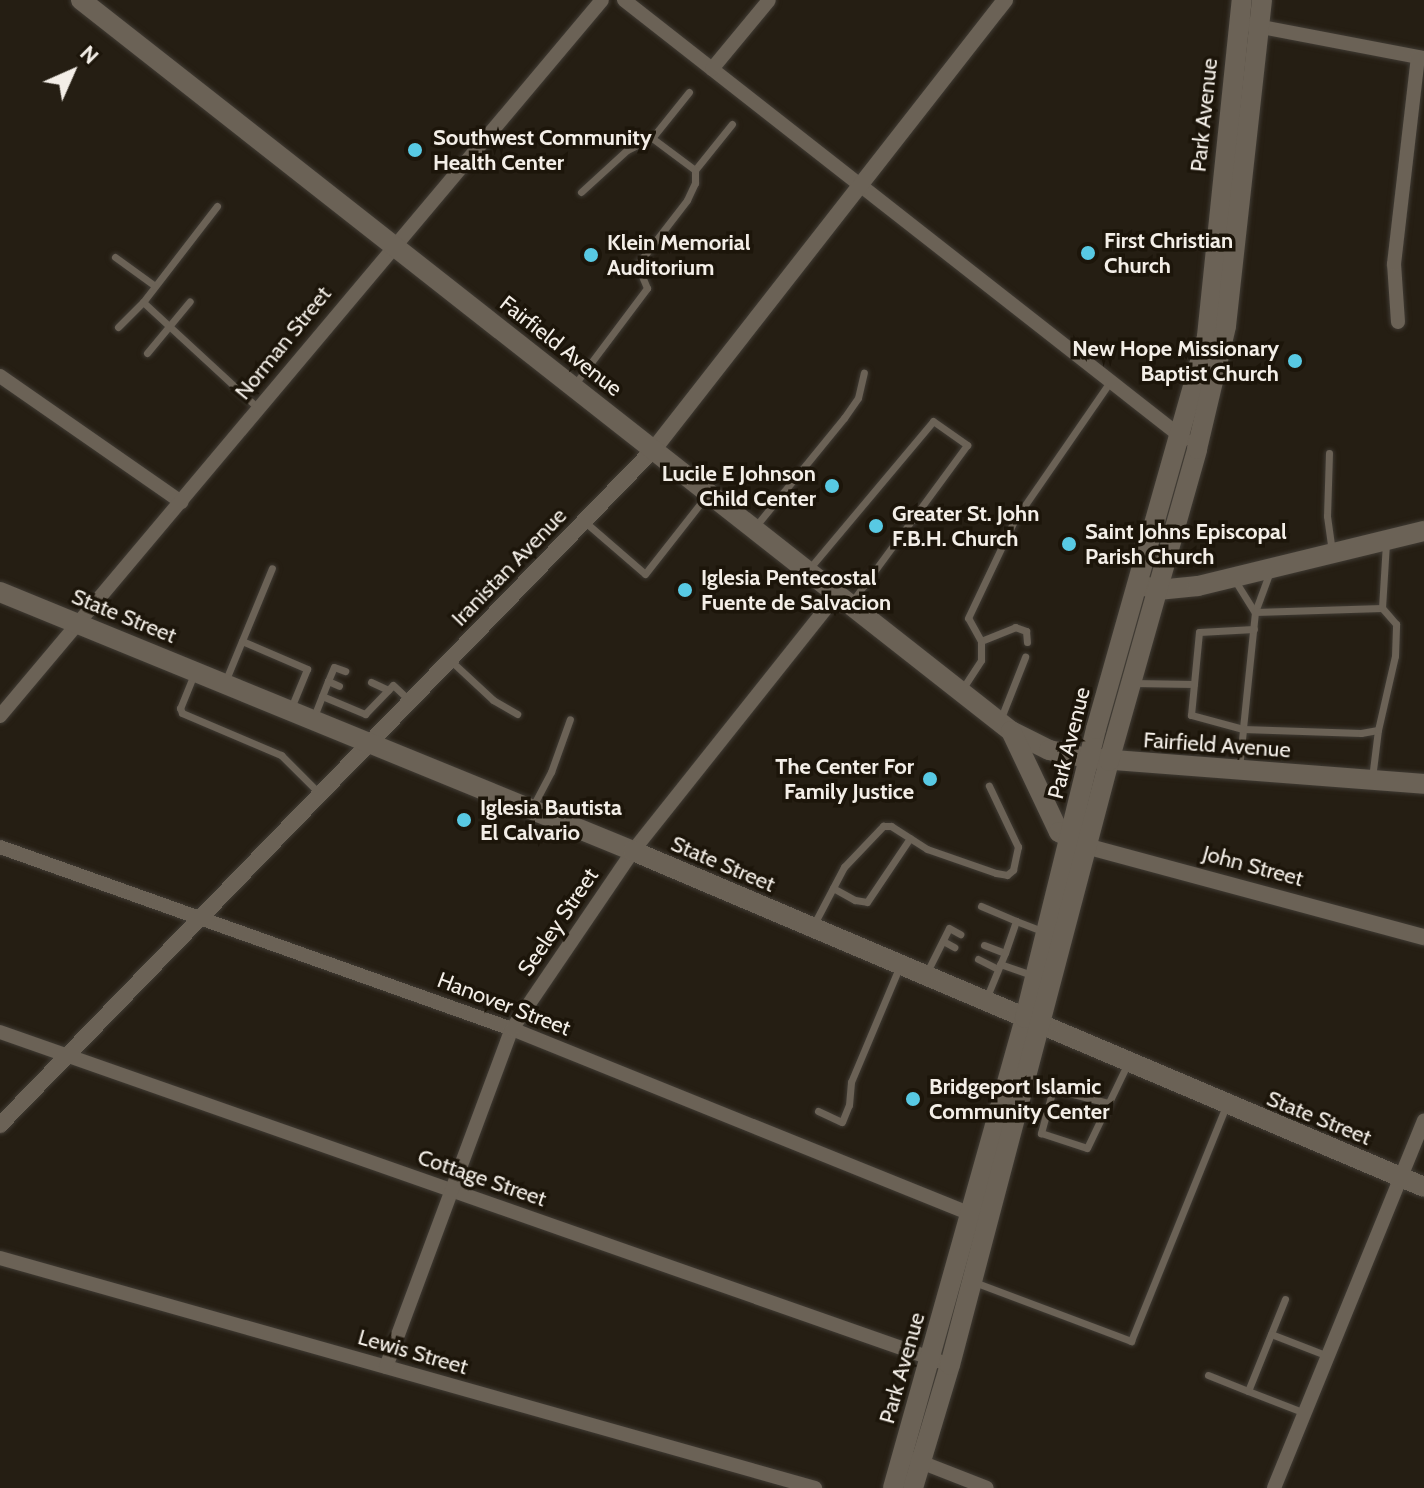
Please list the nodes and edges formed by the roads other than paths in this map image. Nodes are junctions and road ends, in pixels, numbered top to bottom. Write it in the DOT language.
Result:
graph roads {
  1 [pos="81,0"];
  2 [pos="602,0"];
  3 [pos="624,0"];
  4 [pos="769,0"];
  5 [pos="1005,0"];
  6 [pos="1242,0"];
  7 [pos="1262,0"];
  8 [pos="1249,24"];
  9 [pos="1421,58"];
  10 [pos="712,69"];
  11 [pos="689,92"];
  12 [pos="732,124"];
  13 [pos="652,138"];
  14 [pos="695,170"];
  15 [pos="861,186"];
  16 [pos="581,192"];
  17 [pos="217,206"];
  18 [pos="393,245"];
  19 [pos="115,257"];
  20 [pos="155,286"];
  21 [pos="190,301"];
  22 [pos="143,302"];
  23 [pos="1398,322"];
  24 [pos="118,327"];
  25 [pos="172,327"];
  26 [pos="147,353"];
  27 [pos="864,373"];
  28 [pos="0,376"];
  29 [pos="1111,381"];
  30 [pos="573,386"];
  31 [pos="258,408"];
  32 [pos="1179,435"];
  33 [pos="654,449"];
  34 [pos="1197,449"];
  35 [pos="1329,453"];
  36 [pos="709,493"];
  37 [pos="181,502"];
  38 [pos="584,521"];
  39 [pos="753,529"];
  40 [pos="1424,531"];
  41 [pos="1386,540"];
  42 [pos="1333,553"];
  43 [pos="272,568"];
  44 [pos="1272,568"];
  45 [pos="807,572"];
  46 [pos="1233,577"];
  47 [pos="1137,583"];
  48 [pos="1158,590"];
  49 [pos="0,592"];
  50 [pos="842,600"];
  51 [pos="1382,608"];
  52 [pos="1255,612"];
  53 [pos="77,623"];
  54 [pos="1254,629"];
  55 [pos="242,641"];
  56 [pos="981,641"];
  57 [pos="1027,642"];
  58 [pos="1025,657"];
  59 [pos="450,660"];
  60 [pos="345,671"];
  61 [pos="194,672"];
  62 [pos="328,681"];
  63 [pos="371,682"];
  64 [pos="1131,682"];
  65 [pos="224,684"];
  66 [pos="1194,684"];
  67 [pos="339,686"];
  68 [pos="388,690"];
  69 [pos="959,693"];
  70 [pos="322,696"];
  71 [pos="366,697"];
  72 [pos="376,702"];
  73 [pos="411,702"];
  74 [pos="290,712"];
  75 [pos="517,714"];
  76 [pos="0,716"];
  77 [pos="570,719"];
  78 [pos="312,721"];
  79 [pos="1005,728"];
  80 [pos="1243,729"];
  81 [pos="1378,730"];
  82 [pos="370,745"];
  83 [pos="1098,759"];
  84 [pos="1238,770"];
  85 [pos="1372,781"];
  86 [pos="1424,784"];
  87 [pos="989,786"];
  88 [pos="321,795"];
  89 [pos="531,811"];
  90 [pos="910,838"];
  91 [pos="1078,843"];
  92 [pos="0,847"];
  93 [pos="633,851"];
  94 [pos="833,888"];
  95 [pos="981,906"];
  96 [pos="203,916"];
  97 [pos="1016,921"];
  98 [pos="812,928"];
  99 [pos="1046,932"];
  100 [pos="960,934"];
  101 [pos="1424,937"];
  102 [pos="943,941"];
  103 [pos="984,945"];
  104 [pos="954,947"];
  105 [pos="1005,953"];
  106 [pos="978,959"];
  107 [pos="900,966"];
  108 [pos="999,966"];
  109 [pos="925,976"];
  110 [pos="1035,976"];
  111 [pos="985,1002"];
  112 [pos="1032,1022"];
  113 [pos="512,1029"];
  114 [pos="0,1032"];
  115 [pos="68,1056"];
  116 [pos="1128,1063"];
  117 [pos="1108,1103"];
  118 [pos="1226,1106"];
  119 [pos="818,1111"];
  120 [pos="1424,1120"];
  121 [pos="0,1125"];
  122 [pos="1400,1177"];
  123 [pos="1424,1187"];
  124 [pos="452,1190"];
  125 [pos="977,1216"];
  126 [pos="0,1258"];
  127 [pos="971,1281"];
  128 [pos="1285,1299"];
  129 [pos="1271,1334"];
  130 [pos="1328,1356"];
  131 [pos="930,1358"];
  132 [pos="950,1365"];
  133 [pos="386,1367"];
  134 [pos="1208,1375"];
  135 [pos="1248,1391"];
  136 [pos="1305,1413"];
  137 [pos="912,1458"];
  138 [pos="815,1488"];
  139 [pos="893,1488"];
  140 [pos="913,1488"];
  141 [pos="987,1488"];
  142 [pos="1274,1488"];
  1 -- 18 [label="main road, Fairfield Avenue"];
  2 -- 18 [label="street, Norman Street"];
  3 -- 10 [label="street"];
  4 -- 10 [label="street"];
  5 -- 15 [label="street, Iranistan Avenue"];
  6 -- 8 [label="main road, Park Avenue"];
  7 -- 8 [label="main road, Park Avenue"];
  8 -- 9 [label="street"];
  8 -- 32 [label="main road, Park Avenue"];
  8 -- 34 [label="main road, Park Avenue"];
  9 -- 23 [label="street"];
  10 -- 15 [label="street"];
  11 -- 13 [label="lane"];
  12 -- 14 [label="lane"];
  13 -- 14 [label="lane"];
  13 -- 16 [label="lane"];
  14 -- 30 [label="lane"];
  15 -- 29 [label="street"];
  15 -- 33 [label="street, Iranistan Avenue"];
  17 -- 20 [label="lane"];
  18 -- 30 [label="main road, Fairfield Avenue"];
  18 -- 31 [label="street, Norman Street"];
  19 -- 20 [label="lane"];
  20 -- 22 [label="lane"];
  21 -- 25 [label="lane"];
  22 -- 24 [label="lane"];
  22 -- 25 [label="lane"];
  25 -- 26 [label="lane"];
  25 -- 31 [label="lane"];
  27 -- 39 [label="lane"];
  28 -- 37 [label="street"];
  29 -- 32 [label="street"];
  29 -- 56 [label="lane"];
  30 -- 33 [label="main road, Fairfield Avenue"];
  31 -- 37 [label="street, Norman Street"];
  32 -- 34 [label="street"];
  32 -- 47 [label="main road, Park Avenue"];
  33 -- 36 [label="main road, Fairfield Avenue"];
  33 -- 38 [label="street, Iranistan Avenue"];
  34 -- 48 [label="main road, Park Avenue"];
  35 -- 42 [label="lane"];
  36 -- 38 [label="lane"];
  36 -- 39 [label="main road, Fairfield Avenue"];
  37 -- 53 [label="street, Norman Street"];
  38 -- 59 [label="street, Iranistan Avenue"];
  39 -- 45 [label="main road, Fairfield Avenue"];
  40 -- 41 [label="main road"];
  41 -- 42 [label="main road"];
  41 -- 51 [label="lane"];
  42 -- 44 [label="main road"];
  43 -- 55 [label="lane"];
  44 -- 46 [label="main road"];
  44 -- 52 [label="lane"];
  45 -- 50 [label="main road, Fairfield Avenue"];
  45 -- 50 [label="lane"];
  46 -- 48 [label="main road"];
  46 -- 52 [label="lane"];
  47 -- 48 [label="main road"];
  47 -- 83 [label="main road, Park Avenue"];
  48 -- 64 [label="main road, Park Avenue"];
  49 -- 53 [label="main road, State Street"];
  50 -- 69 [label="main road, Fairfield Avenue"];
  50 -- 93 [label="street, Seeley Street"];
  51 -- 52 [label="lane"];
  51 -- 81 [label="lane"];
  52 -- 54 [label="lane"];
  53 -- 61 [label="main road, State Street"];
  53 -- 76 [label="street, Norman Street"];
  54 -- 66 [label="lane"];
  54 -- 80 [label="lane"];
  55 -- 65 [label="lane"];
  55 -- 74 [label="lane"];
  56 -- 57 [label="lane"];
  56 -- 69 [label="lane"];
  58 -- 79 [label="lane"];
  59 -- 73 [label="street, Iranistan Avenue"];
  59 -- 75 [label="lane"];
  60 -- 62 [label="lane"];
  61 -- 65 [label="main road, State Street"];
  61 -- 88 [label="lane"];
  62 -- 67 [label="lane"];
  62 -- 70 [label="lane"];
  63 -- 68 [label="lane"];
  64 -- 66 [label="lane"];
  64 -- 83 [label="main road, Park Avenue"];
  65 -- 74 [label="main road, State Street"];
  66 -- 80 [label="lane"];
  68 -- 72 [label="lane"];
  68 -- 73 [label="lane"];
  69 -- 79 [label="main road, Fairfield Avenue"];
  70 -- 72 [label="lane"];
  70 -- 78 [label="lane"];
  71 -- 72 [label="lane"];
  73 -- 82 [label="street, Iranistan Avenue"];
  74 -- 78 [label="main road, State Street"];
  77 -- 89 [label="lane"];
  78 -- 82 [label="main road, State Street"];
  79 -- 83 [label="main road, Fairfield Avenue"];
  79 -- 91 [label="main road, Fairfield Avenue"];
  80 -- 81 [label="lane"];
  80 -- 84 [label="lane"];
  81 -- 85 [label="lane"];
  82 -- 88 [label="street, Iranistan Avenue"];
  82 -- 89 [label="main road, State Street"];
  83 -- 84 [label="main road, Fairfield Avenue"];
  83 -- 91 [label="main road, Park Avenue"];
  84 -- 85 [label="main road, Fairfield Avenue"];
  85 -- 86 [label="main road, Fairfield Avenue"];
  87 -- 90 [label="lane"];
  88 -- 96 [label="street, Iranistan Avenue"];
  89 -- 93 [label="main road, State Street"];
  90 -- 94 [label="lane"];
  90 -- 94 [label="lane"];
  91 -- 99 [label="main road, Park Avenue"];
  91 -- 101 [label="street, John Street"];
  91 -- 112 [label="main road, Park Avenue"];
  92 -- 96 [label="street, Hanover Street"];
  93 -- 98 [label="main road, State Street"];
  93 -- 113 [label="street, Seeley Street"];
  94 -- 98 [label="lane"];
  95 -- 97 [label="lane"];
  96 -- 113 [label="street, Hanover Street"];
  96 -- 115 [label="street, Iranistan Avenue"];
  97 -- 99 [label="lane"];
  97 -- 105 [label="lane"];
  98 -- 107 [label="main road, State Street"];
  99 -- 110 [label="main road, Park Avenue"];
  100 -- 102 [label="lane"];
  102 -- 104 [label="lane"];
  102 -- 109 [label="lane"];
  103 -- 105 [label="lane"];
  105 -- 108 [label="lane"];
  106 -- 108 [label="lane"];
  107 -- 109 [label="main road, State Street"];
  107 -- 119 [label="lane"];
  108 -- 110 [label="lane"];
  108 -- 111 [label="lane"];
  109 -- 111 [label="main road, State Street"];
  110 -- 112 [label="main road, Park Avenue"];
  111 -- 112 [label="main road, State Street"];
  112 -- 116 [label="main road, State Street"];
  112 -- 125 [label="main road, Park Avenue"];
  113 -- 124 [label="street, Seeley Street"];
  113 -- 125 [label="street, Hanover Street"];
  114 -- 115 [label="street, Cottage Street"];
  115 -- 121 [label="street, Iranistan Avenue"];
  115 -- 124 [label="street, Cottage Street"];
  116 -- 117 [label="lane"];
  116 -- 118 [label="main road, State Street"];
  117 -- 117 [label="lane"];
  118 -- 122 [label="main road, State Street"];
  118 -- 127 [label="lane"];
  120 -- 122 [label="street"];
  122 -- 123 [label="main road, State Street"];
  122 -- 130 [label="street"];
  124 -- 131 [label="street, Cottage Street"];
  124 -- 133 [label="street, Seeley Street"];
  125 -- 127 [label="main road, Park Avenue"];
  125 -- 131 [label="main road, Park Avenue"];
  126 -- 133 [label="street, Lewis Street"];
  127 -- 132 [label="main road, Park Avenue"];
  128 -- 129 [label="lane"];
  129 -- 130 [label="lane"];
  129 -- 135 [label="lane"];
  130 -- 136 [label="street"];
  131 -- 132 [label="street, Cottage Street"];
  131 -- 137 [label="main road, Park Avenue"];
  132 -- 137 [label="main road, Park Avenue"];
  133 -- 138 [label="street, Lewis Street"];
  134 -- 135 [label="lane"];
  135 -- 136 [label="lane"];
  136 -- 142 [label="street"];
  137 -- 139 [label="main road, Park Avenue"];
  137 -- 140 [label="main road, Park Avenue"];
  137 -- 141 [label="street"];
}
